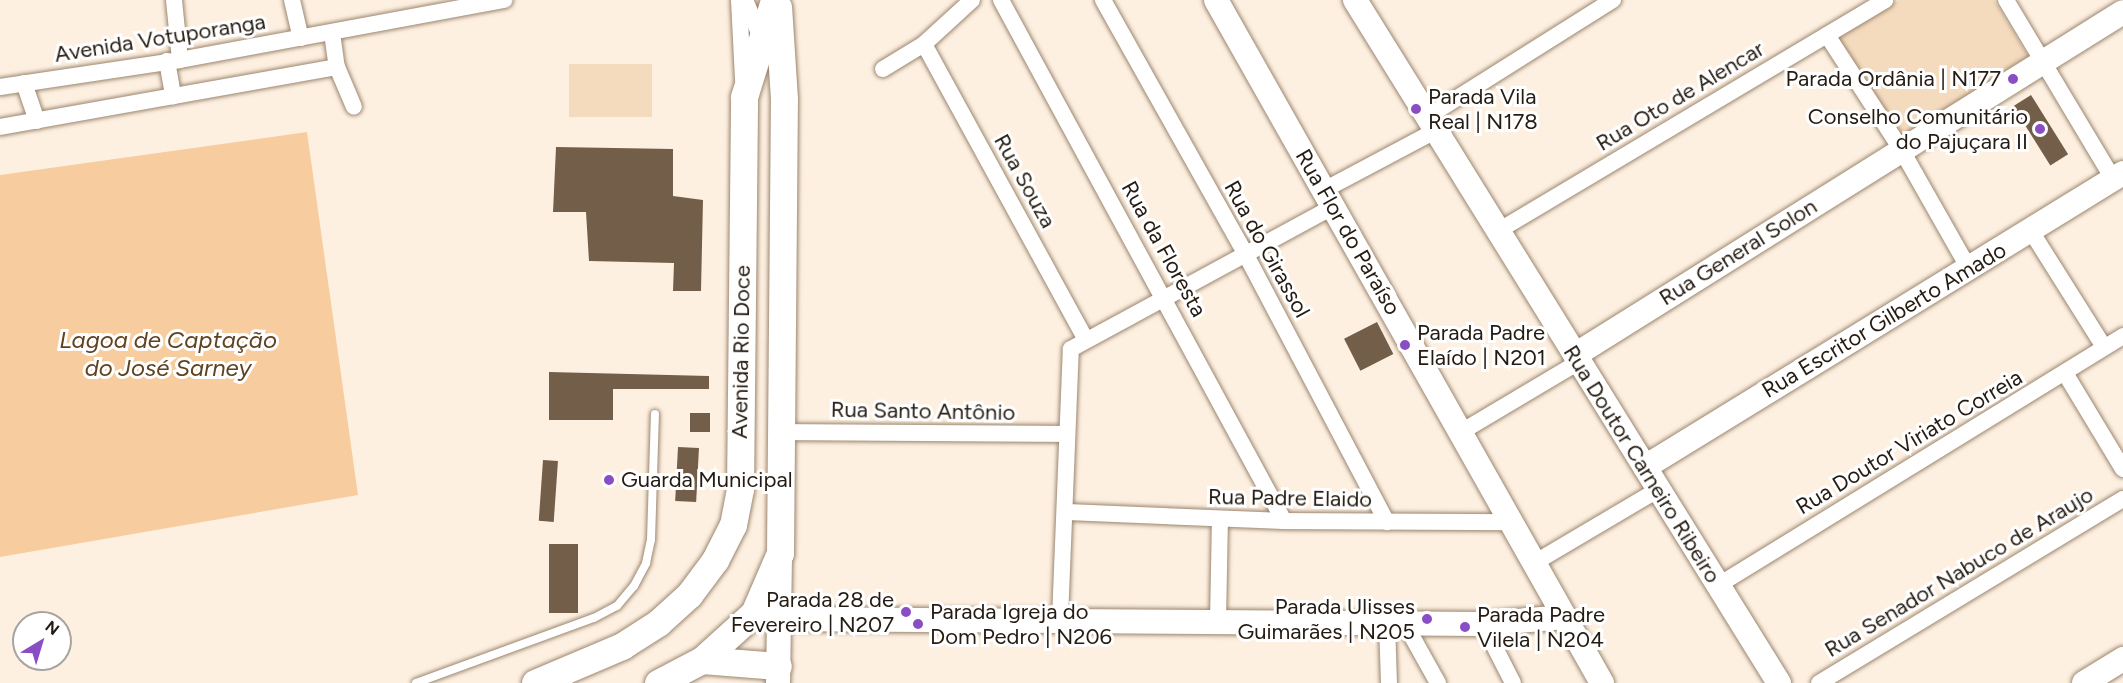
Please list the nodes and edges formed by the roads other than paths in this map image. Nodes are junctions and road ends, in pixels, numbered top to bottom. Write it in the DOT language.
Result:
graph roads {
  1 [pos="174,0"];
  2 [pos="292,0"];
  3 [pos="504,0"];
  4 [pos="738,0"];
  5 [pos="745,0"];
  6 [pos="776,0"];
  7 [pos="972,0"];
  8 [pos="1001,0"];
  9 [pos="1103,0"];
  10 [pos="1216,0"];
  11 [pos="1355,0"];
  12 [pos="1613,0"];
  13 [pos="1885,0"];
  14 [pos="2006,0"];
  15 [pos="2123,12"];
  16 [pos="332,33"];
  17 [pos="1827,35"];
  18 [pos="301,38"];
  19 [pos="762,40"];
  20 [pos="924,44"];
  21 [pos="173,60"];
  22 [pos="2042,62"];
  23 [pos="337,67"];
  24 [pos="883,69"];
  25 [pos="24,83"];
  26 [pos="0,87"];
  27 [pos="173,96"];
  28 [pos="744,97"];
  29 [pos="784,99"];
  30 [pos="354,107"];
  31 [pos="36,121"];
  32 [pos="1431,124"];
  33 [pos="0,127"];
  34 [pos="1901,149"];
  35 [pos="2118,176"];
  36 [pos="1329,198"];
  37 [pos="1498,231"];
  38 [pos="2031,231"];
  39 [pos="1245,255"];
  40 [pos="1968,267"];
  41 [pos="1166,300"];
  42 [pos="2123,336"];
  43 [pos="1080,343"];
  44 [pos="2104,348"];
  45 [pos="1577,358"];
  46 [pos="2065,373"];
  47 [pos="655,414"];
  48 [pos="779,432"];
  49 [pos="1461,432"];
  50 [pos="1067,434"];
  51 [pos="1645,467"];
  52 [pos="2123,469"];
  53 [pos="1659,489"];
  54 [pos="2123,499"];
  55 [pos="1066,512"];
  56 [pos="1220,519"];
  57 [pos="1284,521"];
  58 [pos="1387,522"];
  59 [pos="1513,522"];
  60 [pos="780,553"];
  61 [pos="1534,563"];
  62 [pos="1717,586"];
  63 [pos="1565,617"];
  64 [pos="777,619"];
  65 [pos="1060,619"];
  66 [pos="1218,621"];
  67 [pos="1396,623"];
  68 [pos="1483,624"];
  69 [pos="2123,659"];
  70 [pos="702,660"];
  71 [pos="778,674"];
  72 [pos="416,683"];
  73 [pos="535,683"];
  74 [pos="658,683"];
  75 [pos="1389,683"];
  76 [pos="1438,683"];
  77 [pos="1513,683"];
  78 [pos="1602,683"];
  79 [pos="1779,683"];
  80 [pos="1819,683"];
  81 [pos="2084,683"];
  1 -- 21 [label="street"];
  2 -- 18 [label="street"];
  3 -- 16 [label="street, Avenida Votuporanga"];
  4 -- 28 [label="street, Avenida Rio Doce"];
  5 -- 19 [label="street, Avenida Rio Doce"];
  6 -- 19 [label="main road, Avenida Rio Doce"];
  6 -- 29 [label="main road, Avenida Rio Doce"];
  7 -- 20 [label="street"];
  8 -- 41 [label="street, Rua da Floresta"];
  9 -- 39 [label="street, Rua do Girassol"];
  10 -- 36 [label="street, Rua Flor do Paraíso"];
  11 -- 32 [label="street, Rua Doutor Carneiro Ribeiro"];
  12 -- 32 [label="street"];
  13 -- 17 [label="street, Rua Oto de Alencar"];
  14 -- 22 [label="street"];
  15 -- 22 [label="street, Rua General Solon"];
  16 -- 18 [label="street, Avenida Votuporanga"];
  16 -- 23 [label="street"];
  17 -- 34 [label="street"];
  17 -- 37 [label="street, Rua Oto de Alencar"];
  18 -- 21 [label="street, Avenida Votuporanga"];
  19 -- 28 [label="main road, Avenida Rio Doce"];
  19 -- 29 [label="street, Avenida Rio Doce"];
  20 -- 24 [label="street"];
  20 -- 43 [label="street, Rua Souza"];
  21 -- 25 [label="street, Avenida Votuporanga"];
  21 -- 27 [label="street"];
  22 -- 34 [label="street, Rua General Solon"];
  22 -- 35 [label="street"];
  23 -- 27 [label="street"];
  23 -- 30 [label="street"];
  25 -- 26 [label="street, Avenida Votuporanga"];
  25 -- 31 [label="street"];
  27 -- 31 [label="street"];
  28 -- 73 [label="main road, Avenida Rio Doce"];
  29 -- 48 [label="main road, Avenida Rio Doce"];
  31 -- 33 [label="street"];
  32 -- 36 [label="street"];
  32 -- 37 [label="street, Rua Doutor Carneiro Ribeiro"];
  34 -- 40 [label="street"];
  34 -- 45 [label="street, Rua General Solon"];
  35 -- 38 [label="street, Rua Escritor Gilberto Amado"];
  36 -- 39 [label="street"];
  36 -- 49 [label="street, Rua Flor do Paraíso"];
  37 -- 45 [label="street, Rua Doutor Carneiro Ribeiro"];
  38 -- 40 [label="street, Rua Escritor Gilberto Amado"];
  38 -- 44 [label="street"];
  39 -- 41 [label="street"];
  39 -- 58 [label="street, Rua do Girassol"];
  40 -- 51 [label="street, Rua Escritor Gilberto Amado"];
  41 -- 43 [label="street"];
  41 -- 57 [label="street, Rua da Floresta"];
  42 -- 44 [label="street, Rua Doutor Viriato Correia"];
  43 -- 50 [label="street"];
  44 -- 46 [label="street, Rua Doutor Viriato Correia"];
  45 -- 49 [label="street, Rua General Solon"];
  45 -- 51 [label="street, Rua Doutor Carneiro Ribeiro"];
  46 -- 52 [label="street"];
  46 -- 62 [label="street, Rua Doutor Viriato Correia"];
  47 -- 72 [label="lane"];
  48 -- 50 [label="street, Rua Santo Antônio"];
  48 -- 60 [label="main road, Avenida Rio Doce"];
  49 -- 59 [label="street, Rua Flor do Paraíso"];
  50 -- 55 [label="street"];
  51 -- 53 [label="street, Rua Doutor Carneiro Ribeiro"];
  53 -- 61 [label="street"];
  53 -- 62 [label="street, Rua Doutor Carneiro Ribeiro"];
  54 -- 80 [label="street, Rua Senador Nabuco de Araujo"];
  55 -- 56 [label="street, Rua Padre Elaido"];
  55 -- 65 [label="street"];
  56 -- 57 [label="street, Rua Padre Elaido"];
  56 -- 66 [label="street"];
  57 -- 58 [label="street, Rua Padre Elaido"];
  58 -- 59 [label="street, Rua Padre Elaido"];
  59 -- 61 [label="street, Rua Flor do Paraíso"];
  60 -- 64 [label="street"];
  60 -- 70 [label="main road, Avenida Rio Doce"];
  61 -- 63 [label="street, Rua Flor do Paraíso"];
  62 -- 79 [label="street, Rua Doutor Carneiro Ribeiro"];
  63 -- 68 [label="street"];
  63 -- 78 [label="street, Rua Flor do Paraíso"];
  64 -- 65 [label="street"];
  64 -- 71 [label="street"];
  65 -- 66 [label="street"];
  66 -- 67 [label="street"];
  67 -- 68 [label="street"];
  67 -- 75 [label="street"];
  67 -- 76 [label="street"];
  68 -- 77 [label="street"];
  69 -- 81 [label="street"];
  70 -- 71 [label="main road"];
  70 -- 74 [label="main road, Avenida Rio Doce"];
}
